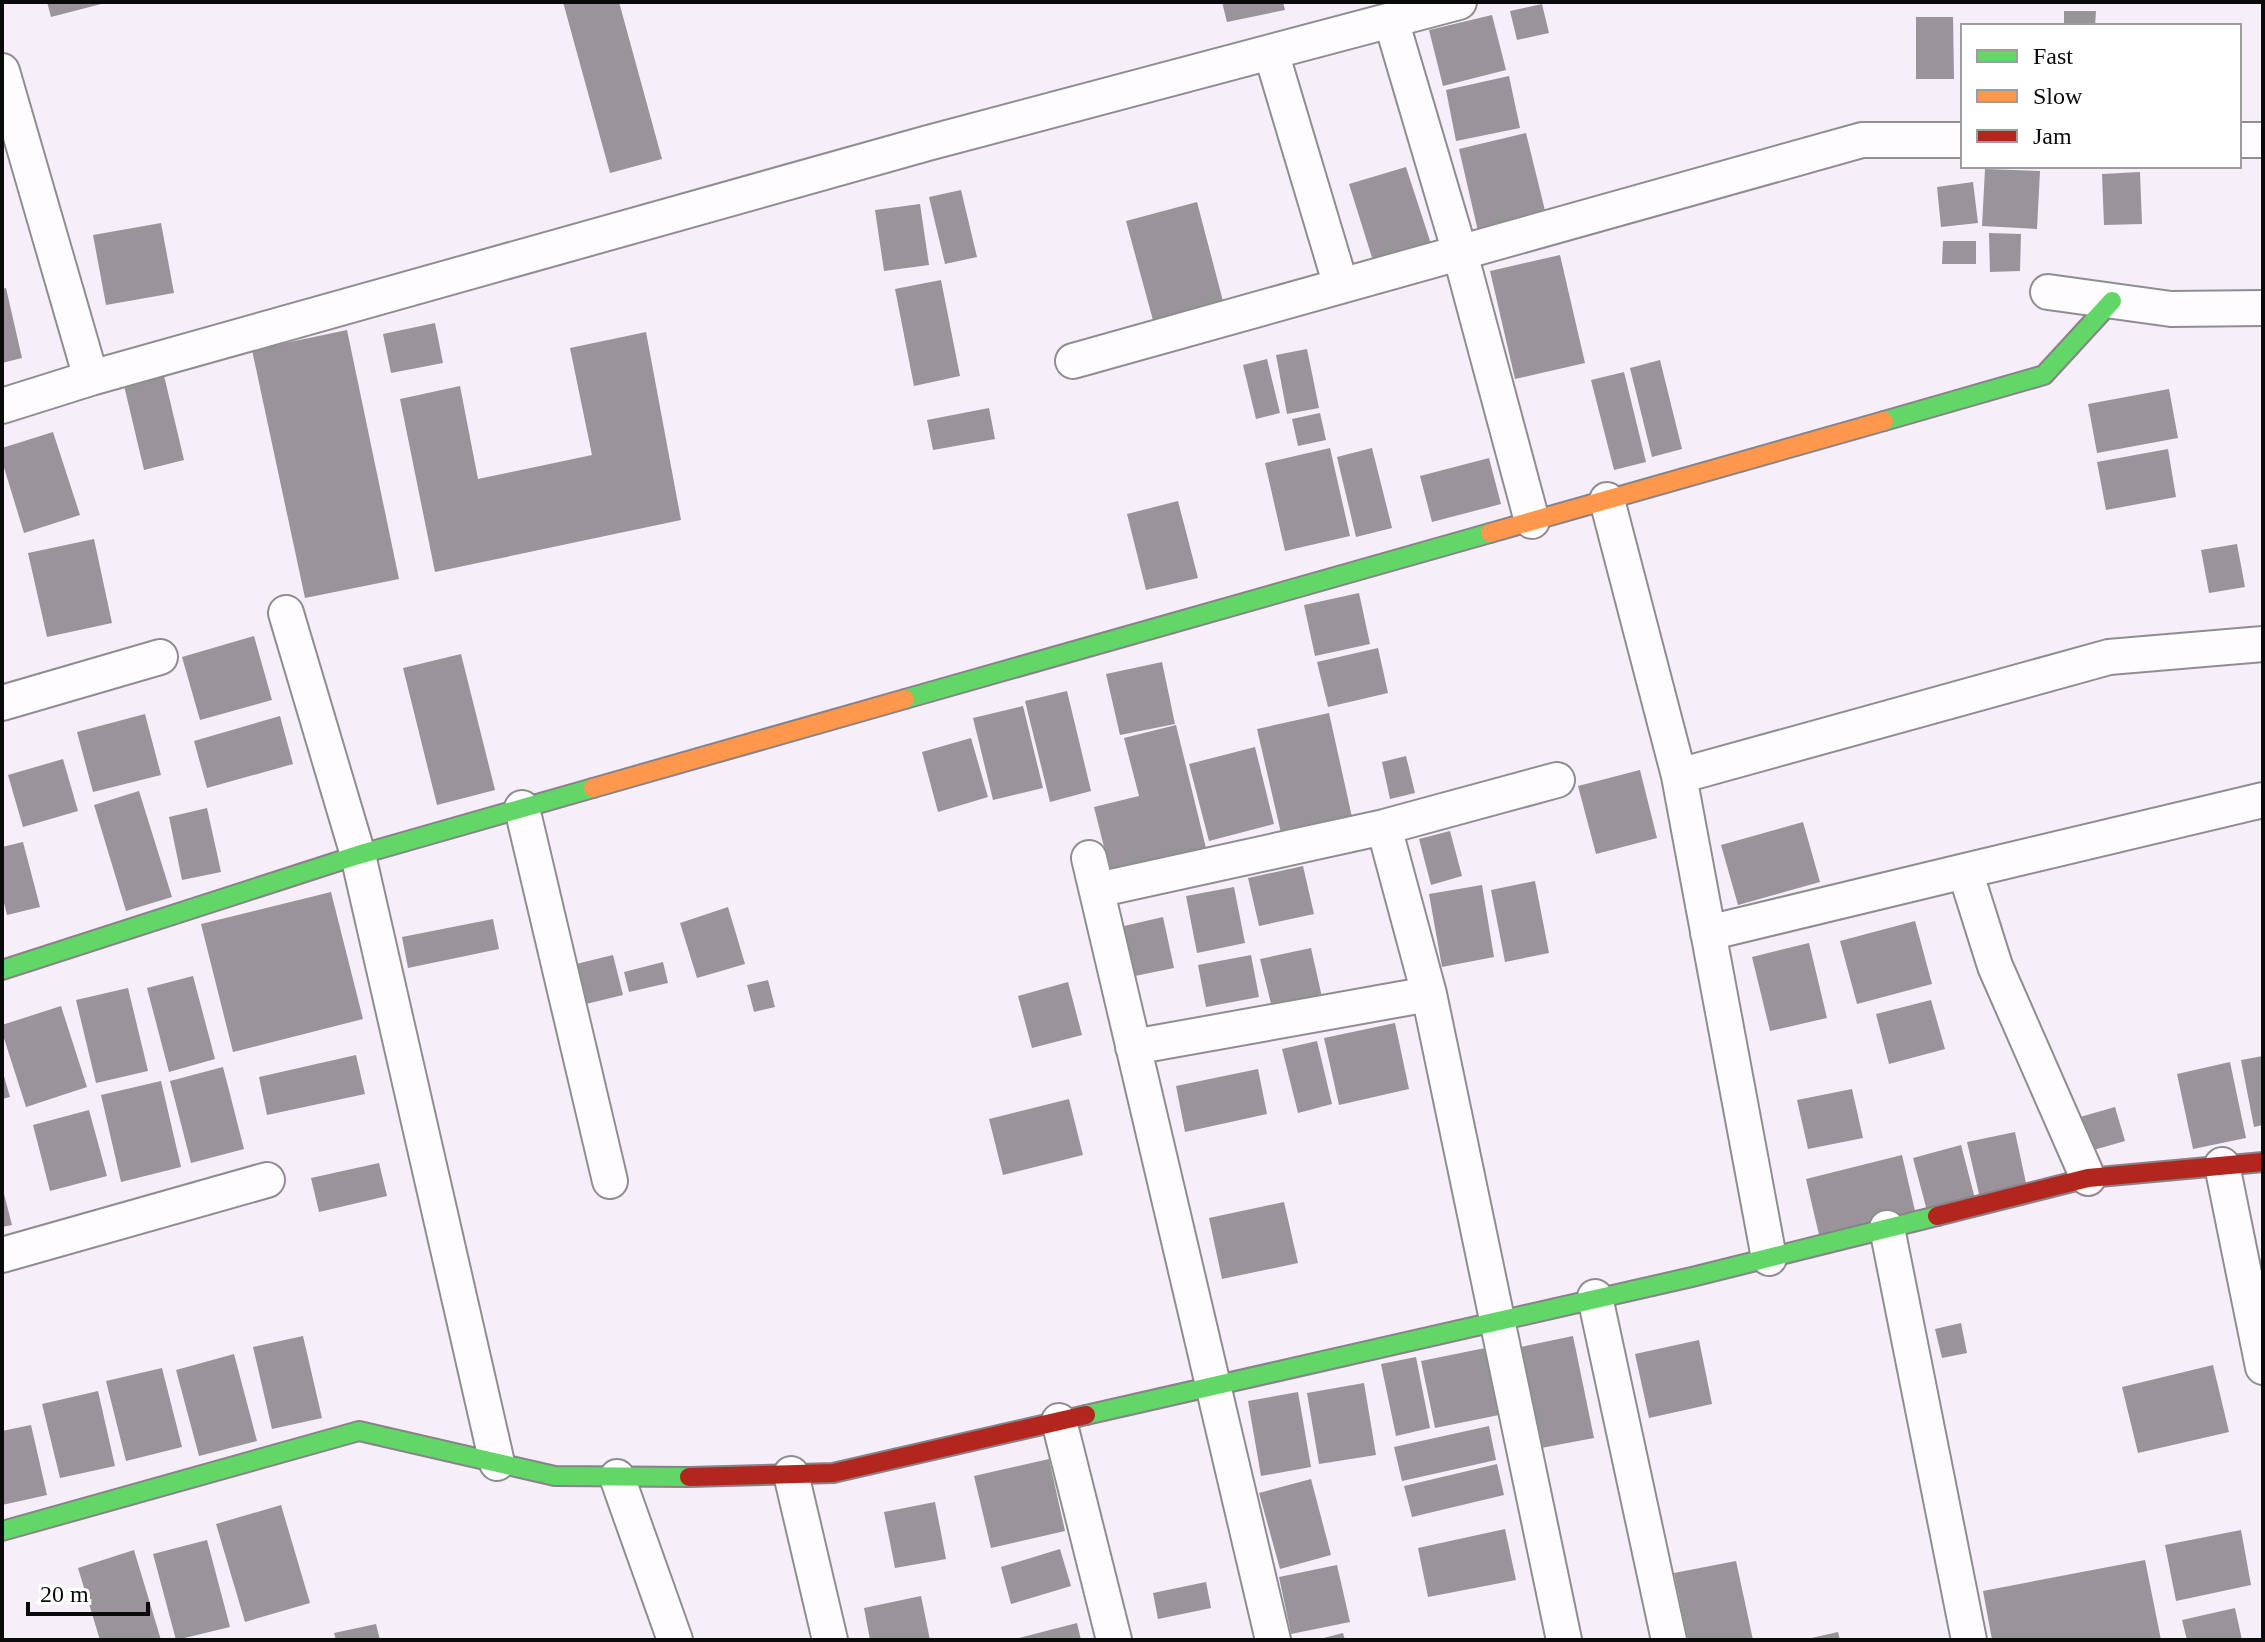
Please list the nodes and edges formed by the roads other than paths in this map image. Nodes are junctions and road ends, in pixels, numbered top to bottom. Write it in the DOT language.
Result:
graph roads {
  1 [pos="1459,2"];
  2 [pos="1391,20"];
  3 [pos="1271,52"];
  4 [pos="2,71"];
  5 [pos="11,133"];
  6 [pos="1961,140"];
  7 [pos="2241,140"];
  8 [pos="2263,140"];
  9 [pos="1460,253"];
  10 [pos="1341,286"];
  11 [pos="2048,292"];
  12 [pos="2112,301"];
  13 [pos="2263,308"];
  14 [pos="1073,361"];
  15 [pos="91,378"];
  16 [pos="2,406"];
  17 [pos="1607,500"];
  18 [pos="1532,521"];
  19 [pos="286,613"];
  20 [pos="2263,644"];
  21 [pos="160,657"];
  22 [pos="2,703"];
  23 [pos="1679,776"];
  24 [pos="1557,780"];
  25 [pos="2263,800"];
  26 [pos="522,808"];
  27 [pos="1384,827"];
  28 [pos="358,855"];
  29 [pos="1965,871"];
  30 [pos="1708,933"];
  31 [pos="2,970"];
  32 [pos="1429,994"];
  33 [pos="1133,1047"];
  34 [pos="2263,1162"];
  35 [pos="2222,1165"];
  36 [pos="2088,1178"];
  37 [pos="267,1180"];
  38 [pos="610,1181"];
  39 [pos="1887,1228"];
  40 [pos="2,1255"];
  41 [pos="1769,1258"];
  42 [pos="1595,1297"];
  43 [pos="1496,1320"];
  44 [pos="2263,1367"];
  45 [pos="1213,1386"];
  46 [pos="1059,1421"];
  47 [pos="497,1463"];
  48 [pos="791,1474"];
  49 [pos="617,1477"];
  50 [pos="2,1531"];
  51 [pos="675,1640"];
  52 [pos="830,1640"];
  53 [pos="1114,1640"];
  54 [pos="1273,1640"];
  55 [pos="1564,1640"];
  56 [pos="1669,1640"];
  57 [pos="1969,1640"];
  1 -- 2 [label="street"];
  2 -- 3 [label="street"];
  2 -- 9 [label="street"];
  3 -- 10 [label="street"];
  3 -- 15 [label="street"];
  4 -- 5 [label="street"];
  5 -- 15 [label="street"];
  6 -- 9 [label="street"];
  7 -- 8 [label="street"];
  9 -- 10 [label="street"];
  9 -- 18 [label="street"];
  10 -- 14 [label="street"];
  11 -- 12 [label="street"];
  12 -- 13 [label="street"];
  12 -- 17 [label="street"];
  15 -- 16 [label="street"];
  17 -- 18 [label="street"];
  17 -- 23 [label="street"];
  18 -- 26 [label="street"];
  19 -- 28 [label="street"];
  20 -- 23 [label="street"];
  21 -- 22 [label="street"];
  23 -- 30 [label="street"];
  24 -- 27 [label="street"];
  25 -- 29 [label="street"];
  26 -- 28 [label="street"];
  26 -- 38 [label="street"];
  27 -- 32 [label="street"];
  27 -- 33 [label="street"];
  28 -- 31 [label="street"];
  28 -- 47 [label="street"];
  29 -- 30 [label="street"];
  29 -- 36 [label="street"];
  30 -- 41 [label="street"];
  32 -- 33 [label="street"];
  32 -- 43 [label="street"];
  33 -- 45 [label="street"];
  34 -- 35 [label="street"];
  35 -- 36 [label="street"];
  35 -- 44 [label="street"];
  36 -- 39 [label="street"];
  37 -- 40 [label="street"];
  39 -- 41 [label="street"];
  39 -- 57 [label="street"];
  41 -- 42 [label="street"];
  42 -- 43 [label="street"];
  42 -- 56 [label="street"];
  43 -- 45 [label="street"];
  43 -- 55 [label="street"];
  45 -- 46 [label="street"];
  45 -- 54 [label="street"];
  46 -- 48 [label="street"];
  46 -- 53 [label="street"];
  47 -- 49 [label="street"];
  47 -- 50 [label="street"];
  48 -- 49 [label="street"];
  48 -- 52 [label="street"];
  49 -- 51 [label="street"];
}
